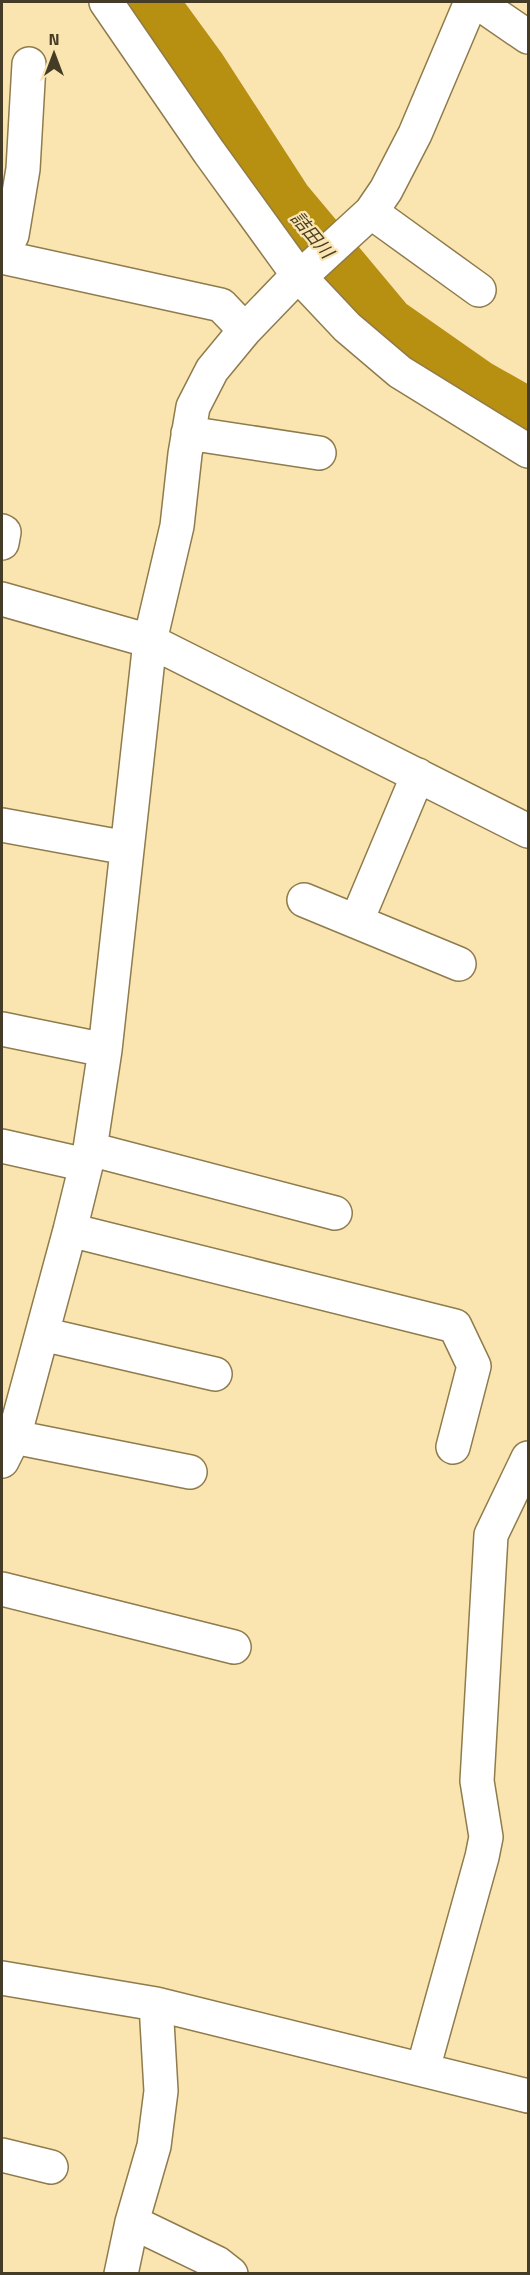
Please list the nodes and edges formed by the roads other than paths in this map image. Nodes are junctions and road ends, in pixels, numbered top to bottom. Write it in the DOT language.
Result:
graph roads {
  1 [pos="106,2"];
  2 [pos="471,2"];
  3 [pos="477,2"];
  4 [pos="528,37"];
  5 [pos="29,64"];
  6 [pos="371,212"];
  7 [pos="2,255"];
  8 [pos="304,271"];
  9 [pos="479,290"];
  10 [pos="245,330"];
  11 [pos="188,433"];
  12 [pos="528,452"];
  13 [pos="319,453"];
  14 [pos="2,531"];
  15 [pos="2,543"];
  16 [pos="2,598"];
  17 [pos="150,641"];
  18 [pos="418,775"];
  19 [pos="2,825"];
  20 [pos="528,831"];
  21 [pos="127,848"];
  22 [pos="304,900"];
  23 [pos="357,920"];
  24 [pos="459,964"];
  25 [pos="2,1029"];
  26 [pos="105,1050"];
  27 [pos="2,1146"];
  28 [pos="88,1157"];
  29 [pos="335,1213"];
  30 [pos="70,1230"];
  31 [pos="42,1334"];
  32 [pos="215,1374"];
  33 [pos="453,1448"];
  34 [pos="5,1453"];
  35 [pos="528,1458"];
  36 [pos="190,1472"];
  37 [pos="2,1589"];
  38 [pos="234,1647"];
  39 [pos="2,1978"];
  40 [pos="156,2004"];
  41 [pos="423,2069"];
  42 [pos="528,2096"];
  43 [pos="2,2155"];
  44 [pos="51,2167"];
  45 [pos="132,2222"];
  46 [pos="121,2274"];
  47 [pos="231,2274"];
  1 -- 8 [label="street"];
  2 -- 6 [label="street"];
  3 -- 4 [label="street"];
  5 -- 7 [label="street"];
  6 -- 8 [label="street"];
  6 -- 9 [label="street"];
  7 -- 10 [label="street"];
  8 -- 10 [label="street"];
  8 -- 12 [label="street"];
  10 -- 11 [label="street"];
  11 -- 13 [label="street"];
  11 -- 17 [label="street"];
  14 -- 15 [label="street"];
  16 -- 17 [label="street"];
  17 -- 18 [label="street"];
  17 -- 21 [label="street"];
  18 -- 20 [label="street"];
  18 -- 23 [label="street"];
  19 -- 21 [label="street"];
  21 -- 26 [label="street"];
  22 -- 23 [label="street"];
  23 -- 24 [label="street"];
  25 -- 26 [label="street"];
  26 -- 28 [label="street"];
  27 -- 28 [label="street"];
  28 -- 29 [label="street"];
  28 -- 30 [label="street"];
  30 -- 31 [label="street"];
  30 -- 33 [label="street"];
  31 -- 32 [label="street"];
  31 -- 34 [label="street"];
  34 -- 36 [label="street"];
  35 -- 41 [label="street"];
  37 -- 38 [label="street"];
  39 -- 40 [label="street"];
  40 -- 41 [label="street"];
  40 -- 45 [label="street"];
  41 -- 42 [label="street"];
  43 -- 44 [label="street"];
  45 -- 46 [label="street"];
  45 -- 47 [label="street"];
}
